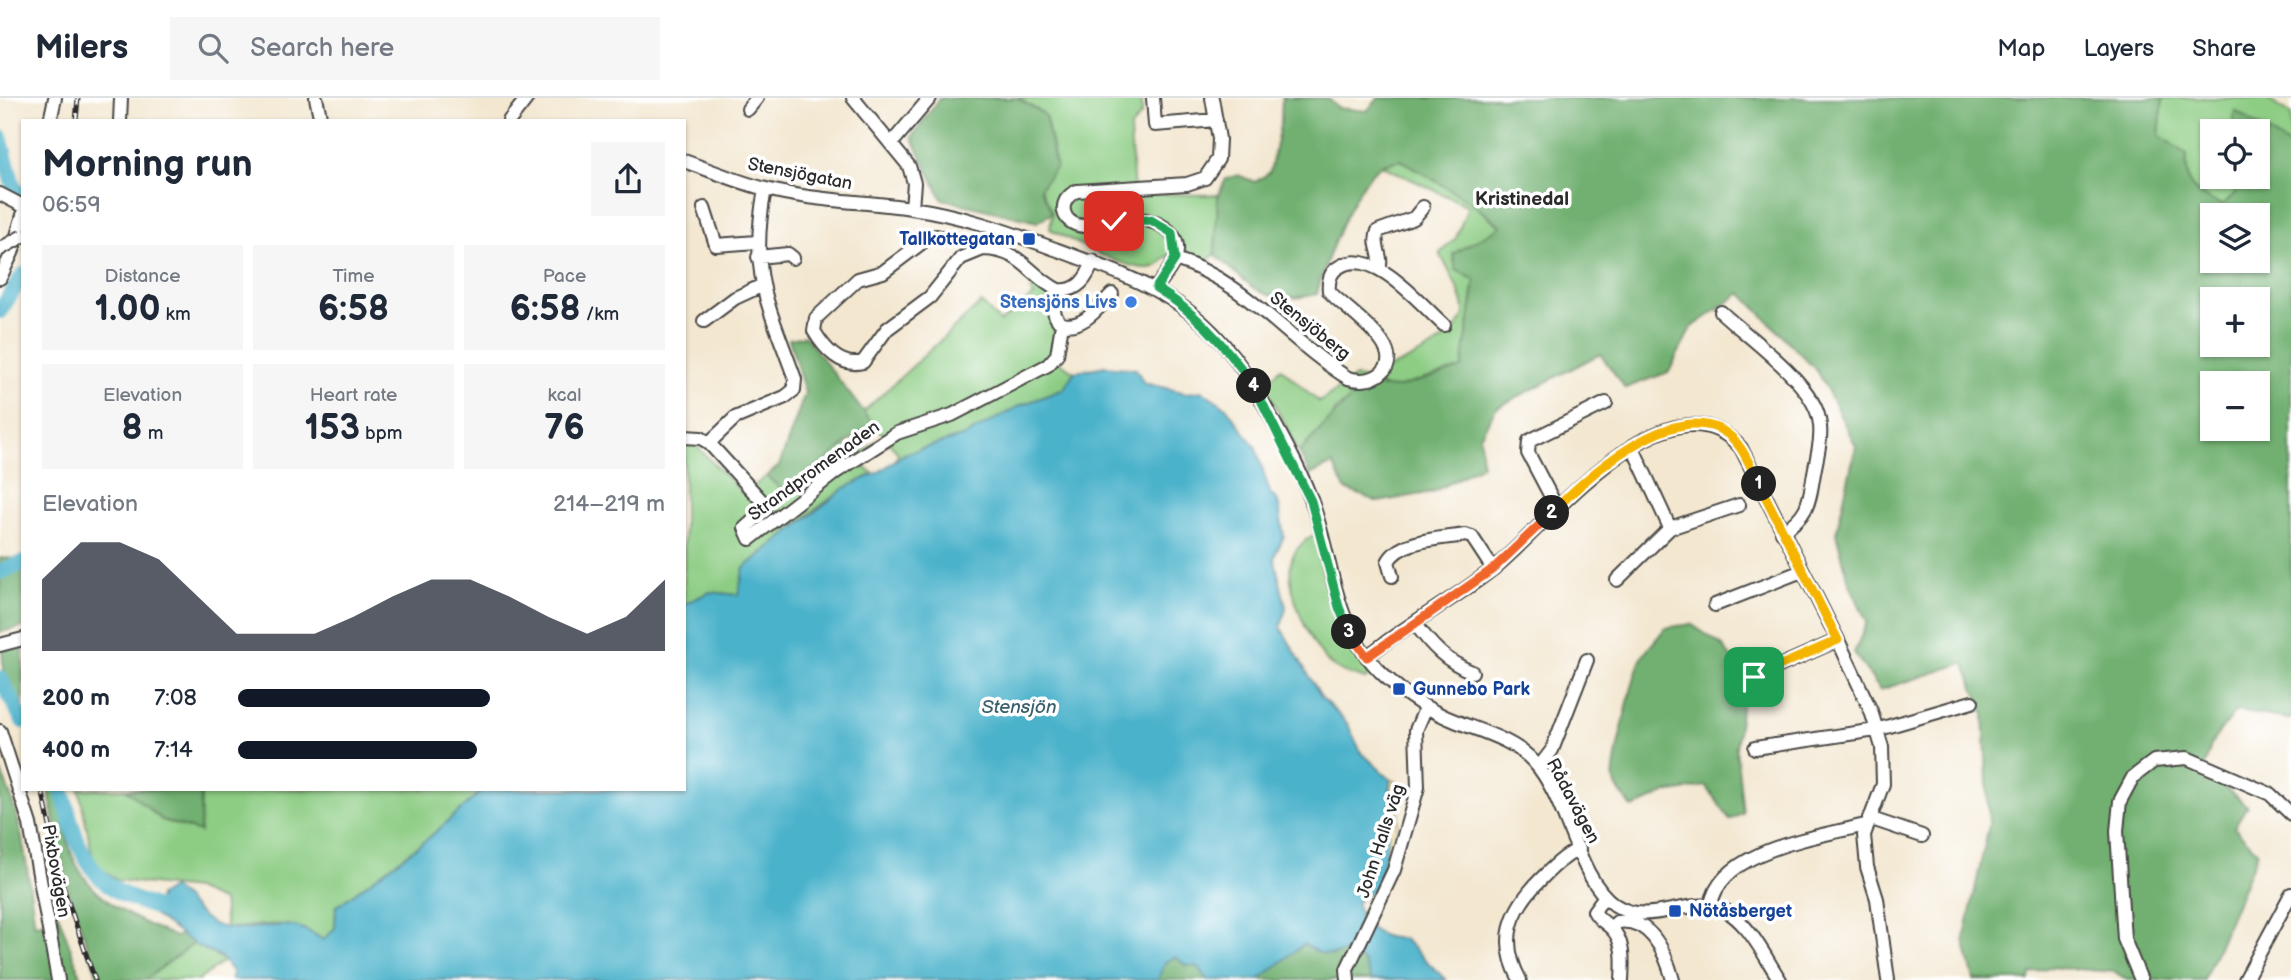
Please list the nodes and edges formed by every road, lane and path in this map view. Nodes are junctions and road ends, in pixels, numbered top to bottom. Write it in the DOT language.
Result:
graph roads {
  1 [pos="55,98"];
  2 [pos="121,98"];
  3 [pos="316,98"];
  4 [pos="527,98"];
  5 [pos="757,98"];
  6 [pos="853,98"];
  7 [pos="930,98"];
  8 [pos="1153,98"];
  9 [pos="1212,98"];
  10 [pos="748,108"];
  11 [pos="50,119"];
  12 [pos="120,119"];
  13 [pos="321,119"];
  14 [pos="511,119"];
  15 [pos="1216,120"];
  16 [pos="891,144"];
  17 [pos="686,162"];
  18 [pos="765,189"];
  19 [pos="0,194"];
  20 [pos="18,204"];
  21 [pos="1423,207"];
  22 [pos="704,208"];
  23 [pos="912,208"];
  24 [pos="21,221"];
  25 [pos="21,237"];
  26 [pos="757,242"];
  27 [pos="0,249"];
  28 [pos="983,249"];
  29 [pos="758,257"];
  30 [pos="793,258"];
  31 [pos="1175,259"];
  32 [pos="1093,261"];
  33 [pos="1379,269"];
  34 [pos="0,278"];
  35 [pos="761,286"];
  36 [pos="1156,288"];
  37 [pos="1058,290"];
  38 [pos="1112,294"];
  39 [pos="1721,312"];
  40 [pos="704,321"];
  41 [pos="1062,324"];
  42 [pos="1444,325"];
  43 [pos="1606,403"];
  44 [pos="686,437"];
  45 [pos="709,443"];
  46 [pos="1632,446"];
  47 [pos="1740,505"];
  48 [pos="1557,508"];
  49 [pos="1671,528"];
  50 [pos="1783,532"];
  51 [pos="1493,569"];
  52 [pos="1802,571"];
  53 [pos="1392,576"];
  54 [pos="1617,580"];
  55 [pos="1715,605"];
  56 [pos="1415,623"];
  57 [pos="18,640"];
  58 [pos="1838,640"];
  59 [pos="0,645"];
  60 [pos="1367,657"];
  61 [pos="1587,660"];
  62 [pos="1472,673"];
  63 [pos="1754,677"];
  64 [pos="1972,702"];
  65 [pos="1426,707"];
  66 [pos="1876,730"];
  67 [pos="0,731"];
  68 [pos="1755,748"];
  69 [pos="1539,767"];
  70 [pos="2291,814"];
  71 [pos="1867,821"];
  72 [pos="1923,836"];
  73 [pos="1579,849"];
  74 [pos="2291,894"];
  75 [pos="1605,896"];
  76 [pos="1711,905"];
  77 [pos="1611,928"];
  78 [pos="58,980"];
  79 [pos="1348,980"];
  80 [pos="1520,980"];
  81 [pos="1622,980"];
  82 [pos="1673,980"];
  83 [pos="1780,980"];
  84 [pos="1888,980"];
  85 [pos="2141,980"];
  86 [pos="2245,980"];
  1 -- 11 [label="street"];
  2 -- 12 [label="street"];
  3 -- 13 [label="street"];
  4 -- 14 [label="street"];
  5 -- 10 [label="street"];
  6 -- 16 [label="street"];
  7 -- 16 [label="street"];
  8 -- 15 [label="street"];
  9 -- 15 [label="street"];
  15 -- 31 [label="street"];
  16 -- 23 [label="street"];
  17 -- 18 [label="street, Stensjögatan"];
  18 -- 23 [label="street, Stensjögatan"];
  18 -- 26 [label="street"];
  19 -- 20 [label="street"];
  21 -- 33 [label="street"];
  22 -- 26 [label="street"];
  23 -- 32 [label="street, Rådavägen"];
  24 -- 34 [label="street"];
  25 -- 27 [label="street, bridge"];
  26 -- 29 [label="street"];
  28 -- 28 [label="street"];
  28 -- 37 [label="street"];
  29 -- 30 [label="street"];
  29 -- 35 [label="street"];
  31 -- 33 [label="street, Stensjöberg"];
  31 -- 36 [label="street"];
  32 -- 36 [label="street, Rådavägen"];
  32 -- 37 [label="street"];
  33 -- 42 [label="street, Stensjöberg"];
  35 -- 40 [label="street"];
  35 -- 45 [label="street"];
  36 -- 60 [label="street, Rådavägen"];
  37 -- 41 [label="street"];
  38 -- 41 [label="street"];
  39 -- 50 [label="street"];
  41 -- 45 [label="street, Strandpromenaden"];
  43 -- 48 [label="street"];
  44 -- 45 [label="street"];
  46 -- 48 [label="street"];
  46 -- 49 [label="street"];
  46 -- 50 [label="street"];
  47 -- 49 [label="street"];
  48 -- 51 [label="street"];
  49 -- 54 [label="street"];
  50 -- 52 [label="street"];
  51 -- 53 [label="street"];
  51 -- 56 [label="street"];
  52 -- 55 [label="street"];
  52 -- 58 [label="street"];
  56 -- 60 [label="street"];
  56 -- 62 [label="street"];
  57 -- 59 [label="street"];
  58 -- 63 [label="street"];
  58 -- 66 [label="street"];
  60 -- 65 [label="street, Rådavägen"];
  61 -- 69 [label="street"];
  64 -- 66 [label="street"];
  65 -- 69 [label="street, Rådavägen"];
  65 -- 79 [label="street, John Halls väg"];
  66 -- 68 [label="street"];
  66 -- 71 [label="street"];
  67 -- 78 [label="street, Pixbovägen"];
  69 -- 73 [label="street, Rådavägen"];
  70 -- 85 [label="street"];
  71 -- 72 [label="street"];
  71 -- 76 [label="street"];
  71 -- 84 [label="street"];
  73 -- 75 [label="street, Rådavägen"];
  73 -- 80 [label="street"];
  74 -- 86 [label="street"];
  75 -- 76 [label="street"];
  75 -- 77 [label="street"];
  76 -- 83 [label="street"];
  77 -- 81 [label="street"];
  77 -- 82 [label="street"];
}
